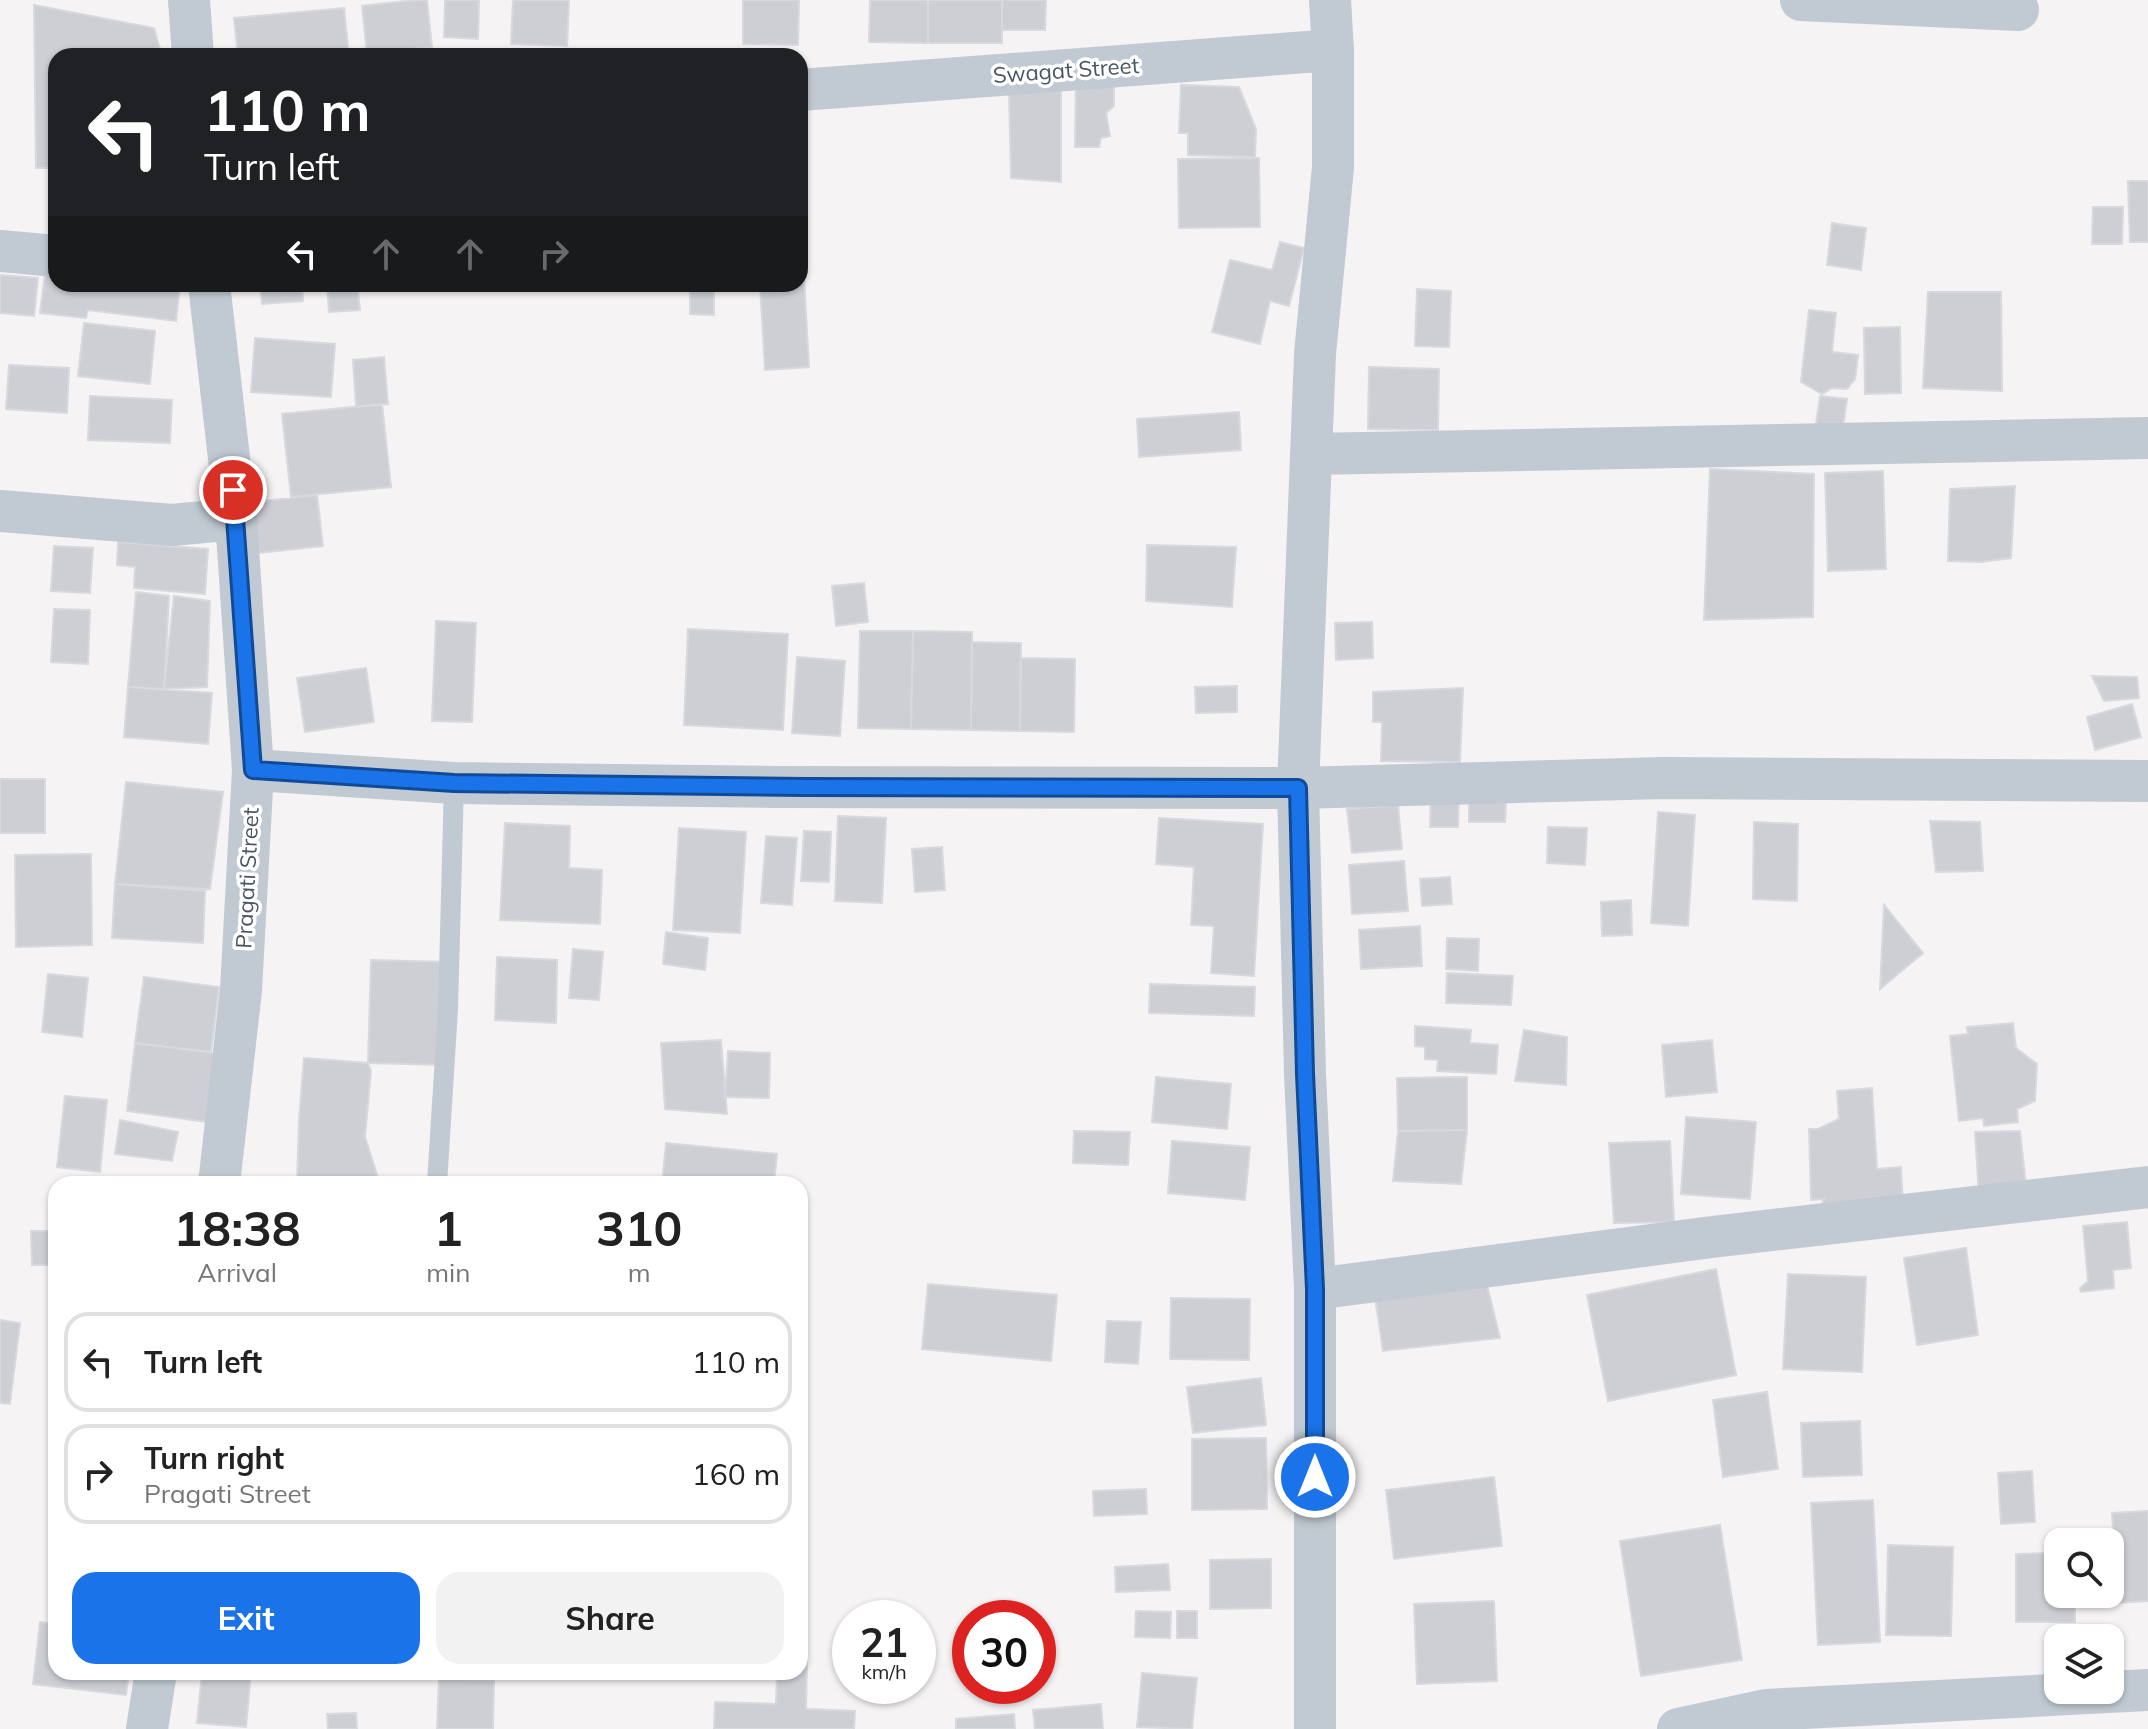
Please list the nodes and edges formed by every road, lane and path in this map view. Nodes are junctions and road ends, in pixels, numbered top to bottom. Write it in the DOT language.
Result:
graph roads {
  1 [pos="1330,0"];
  2 [pos="1801,0"];
  3 [pos="180,1"];
  4 [pos="2018,10"];
  5 [pos="191,48"];
  6 [pos="1333,50"];
  7 [pos="808,89"];
  8 [pos="0,251"];
  9 [pos="48,255"];
  10 [pos="210,292"];
  11 [pos="2148,438"];
  12 [pos="1311,454"];
  13 [pos="0,511"];
  14 [pos="236,519"];
  15 [pos="253,770"];
  16 [pos="2148,781"];
  17 [pos="454,783"];
  18 [pos="1298,788"];
  19 [pos="220,1176"];
  20 [pos="438,1176"];
  21 [pos="2148,1187"];
  22 [pos="1315,1289"];
  23 [pos="155,1680"];
  24 [pos="2148,1690"];
  25 [pos="1767,1720"];
  26 [pos="147,1729"];
  27 [pos="1315,1729"];
  28 [pos="1678,1729"];
  1 -- 6 [label="street"];
  2 -- 4 [label="street"];
  3 -- 5 [label="street"];
  6 -- 7 [label="street, Swagat Street"];
  6 -- 12 [label="street"];
  8 -- 9 [label="street"];
  10 -- 14 [label="street, Pragati Street"];
  11 -- 12 [label="street"];
  12 -- 18 [label="street"];
  13 -- 14 [label="street"];
  14 -- 15 [label="street, Pragati Street"];
  15 -- 17 [label="street"];
  15 -- 19 [label="street, Pragati Street"];
  16 -- 18 [label="street"];
  17 -- 18 [label="street"];
  17 -- 20 [label="lane"];
  18 -- 22 [label="street"];
  21 -- 22 [label="street"];
  22 -- 27 [label="street"];
  23 -- 26 [label="street"];
  24 -- 25 [label="street"];
  25 -- 28 [label="street"];
}
